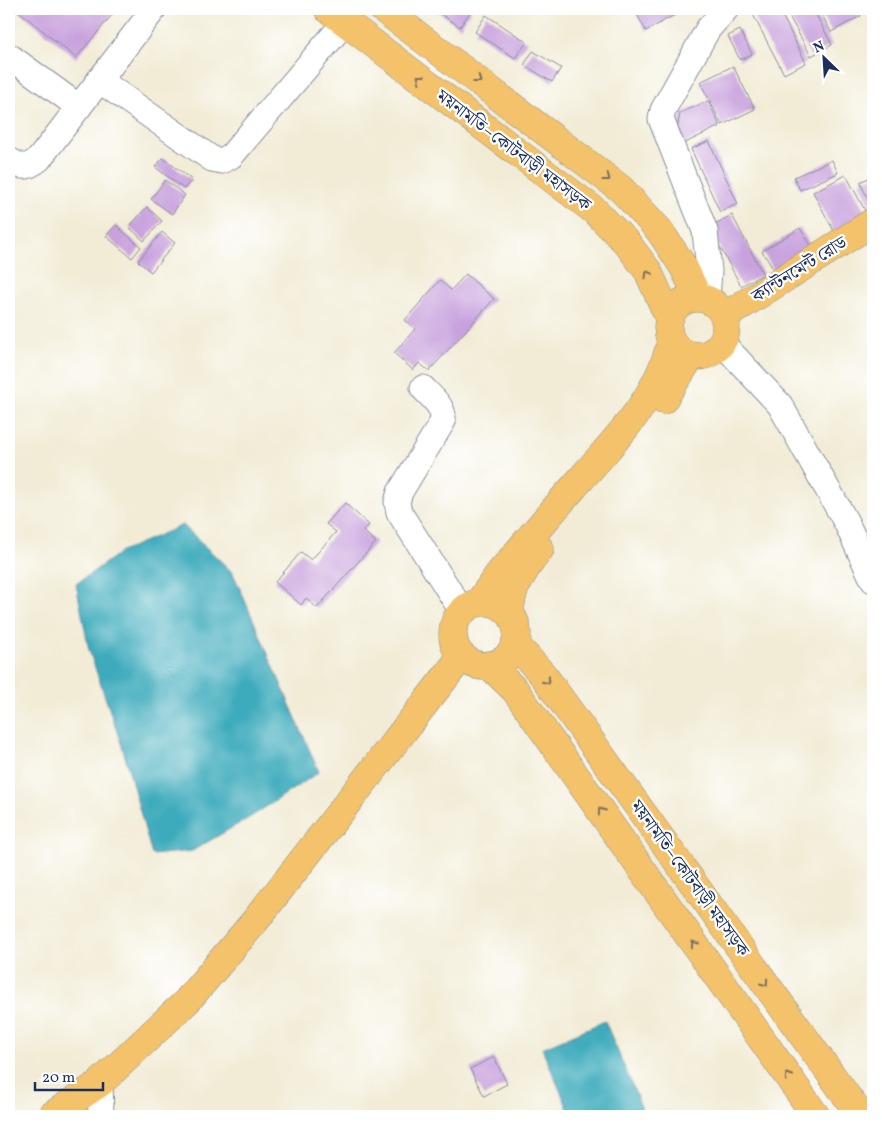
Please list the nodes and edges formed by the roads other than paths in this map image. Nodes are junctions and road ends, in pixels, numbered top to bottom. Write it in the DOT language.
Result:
graph roads {
  1 [pos="154,9"];
  2 [pos="383,9"];
  3 [pos="726,9"];
  4 [pos="337,15"];
  5 [pos="9,56"];
  6 [pos="99,80"];
  7 [pos="79,107"];
  8 [pos="9,160"];
  9 [pos="873,222"];
  10 [pos="710,304"];
  11 [pos="677,338"];
  12 [pos="722,343"];
  13 [pos="423,388"];
  14 [pos="873,580"];
  15 [pos="470,607"];
  16 [pos="509,612"];
  17 [pos="515,644"];
  18 [pos="462,656"];
  19 [pos="489,665"];
  20 [pos="100,1083"];
  21 [pos="51,1116"];
  22 [pos="101,1116"];
  23 [pos="816,1116"];
  24 [pos="861,1116"];
  1 -- 6 [label="street"];
  2 -- 10 [label="main road, ময়নামতি–কোটবাড়ী মহাসড়ক, one-way"];
  3 -- 10 [label="street"];
  4 -- 6 [label="street"];
  11 -- 4 [label="main road, ময়নামতি–কোটবাড়ী মহাসড়ক, one-way"];
  5 -- 7 [label="street"];
  6 -- 7 [label="street"];
  7 -- 8 [label="street"];
  9 -- 10 [label="main road, ক্যান্টনমেন্ট রোড"];
  10 -- 11 [label="main road"];
  10 -- 12 [label="main road"];
  11 -- 12 [label="main road"];
  11 -- 15 [label="main road"];
  11 -- 16 [label="main road"];
  12 -- 14 [label="street"];
  13 -- 15 [label="street"];
  15 -- 16 [label="main road"];
  15 -- 18 [label="main road"];
  16 -- 17 [label="main road"];
  17 -- 19 [label="main road"];
  17 -- 24 [label="main road, ময়নামতি–কোটবাড়ী মহাসড়ক, one-way"];
  18 -- 19 [label="main road, ময়নামতি–কোটবাড়ী মহাসড়ক"];
  18 -- 20 [label="main road"];
  23 -- 19 [label="main road, ময়নামতি–কোটবাড়ী মহাসড়ক, one-way"];
  20 -- 21 [label="main road"];
  20 -- 22 [label="street"];
}
